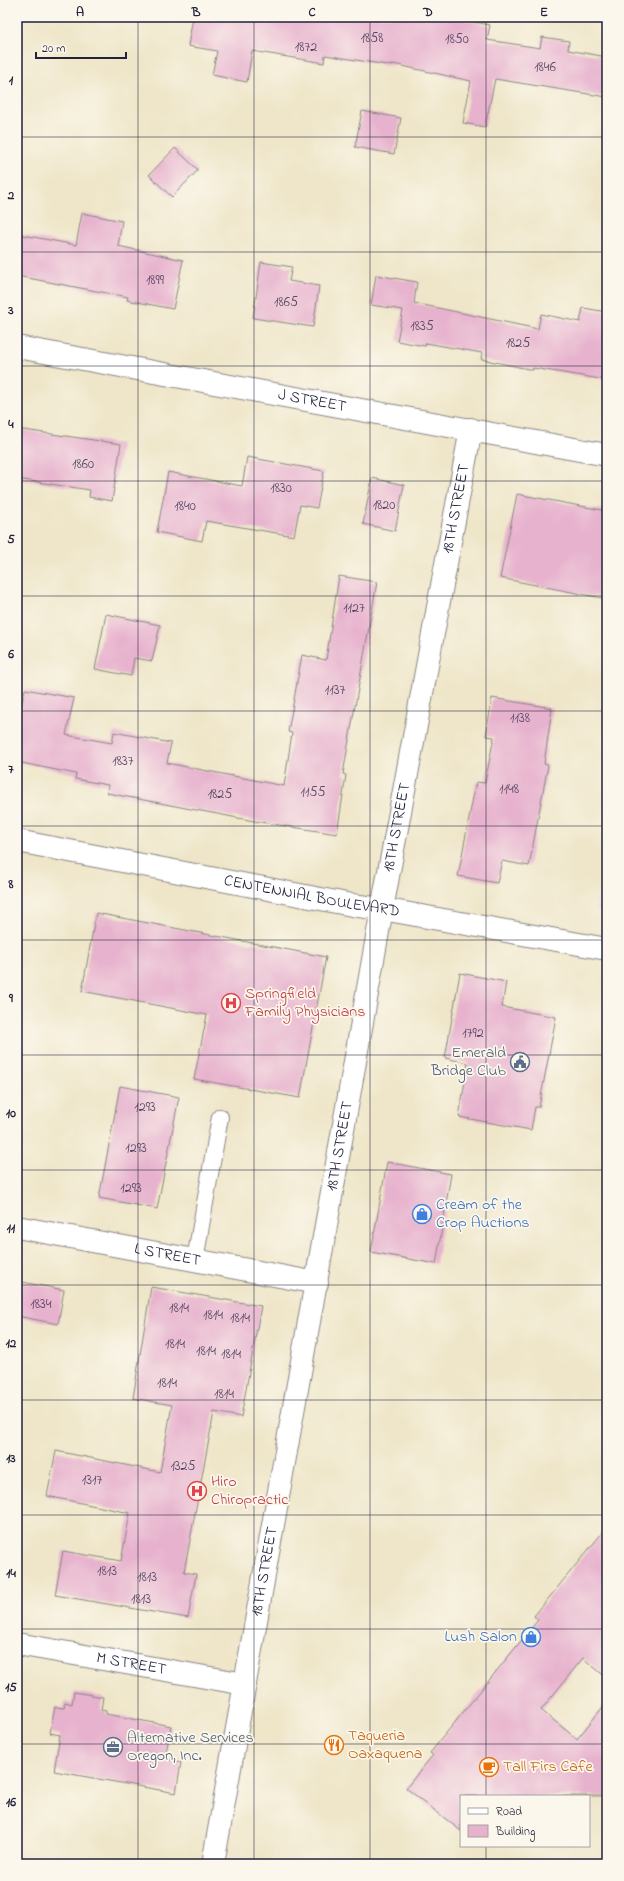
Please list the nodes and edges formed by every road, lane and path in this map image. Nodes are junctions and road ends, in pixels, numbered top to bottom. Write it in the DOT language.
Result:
graph roads {
  1 [pos="17,347"];
  2 [pos="471,429"];
  3 [pos="607,455"];
  4 [pos="17,841"];
  5 [pos="382,909"];
  6 [pos="607,949"];
  7 [pos="220,1117"];
  8 [pos="17,1227"];
  9 [pos="195,1260"];
  10 [pos="317,1283"];
  11 [pos="17,1644"];
  12 [pos="245,1684"];
  13 [pos="213,1864"];
  1 -- 2 [label="street, J STREET"];
  2 -- 3 [label="street, J STREET"];
  2 -- 5 [label="street, 18TH STREET"];
  4 -- 5 [label="street, CENTENNIAL BOULEVARD"];
  5 -- 6 [label="street, CENTENNIAL BOULEVARD"];
  5 -- 10 [label="street, 18TH STREET"];
  7 -- 9 [label="lane"];
  8 -- 9 [label="street, L STREET"];
  9 -- 10 [label="street, L STREET"];
  10 -- 12 [label="street, 18TH STREET"];
  11 -- 12 [label="street, M STREET"];
  12 -- 13 [label="street, 18TH STREET"];
}
